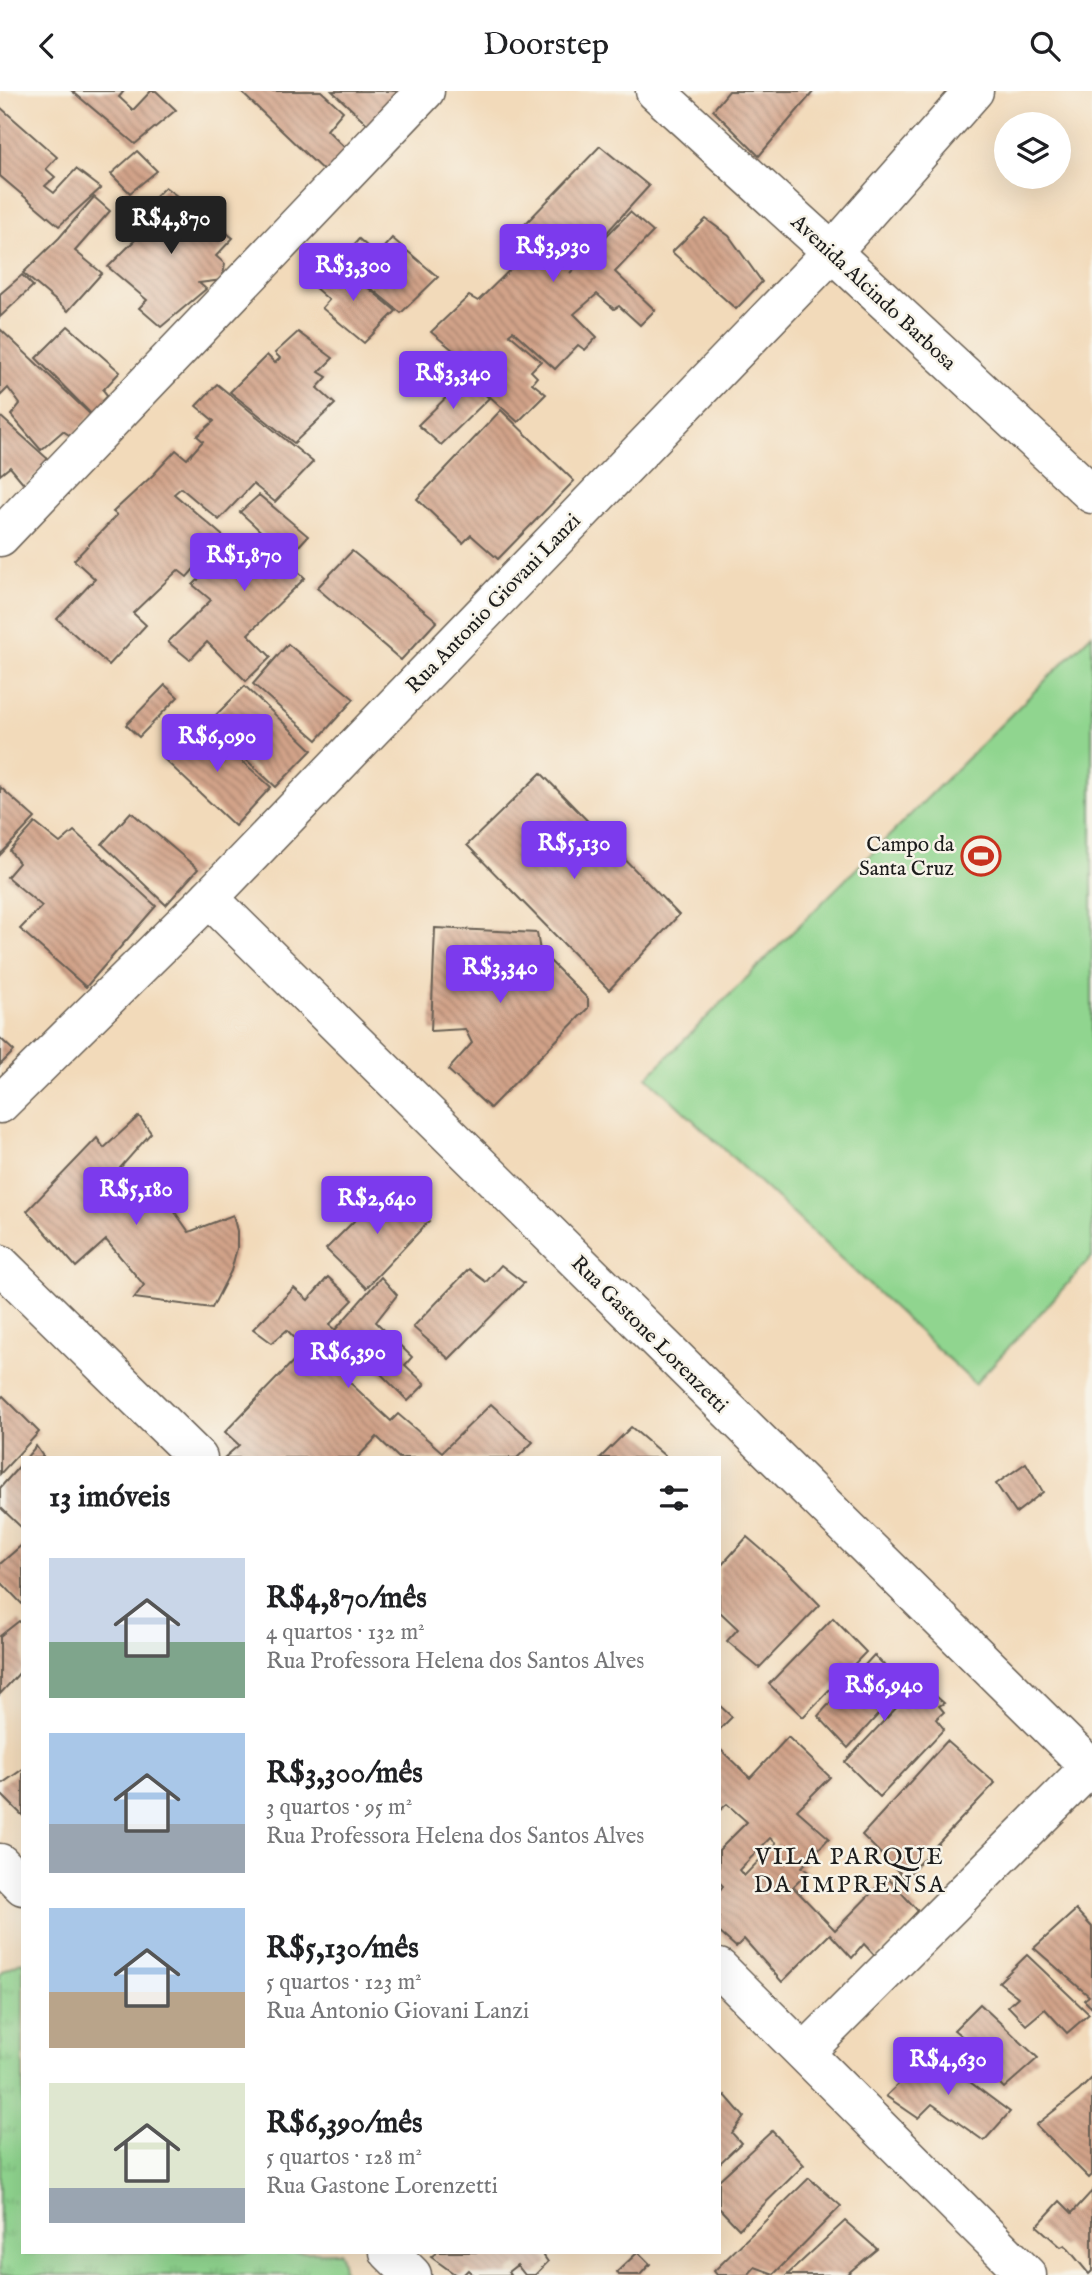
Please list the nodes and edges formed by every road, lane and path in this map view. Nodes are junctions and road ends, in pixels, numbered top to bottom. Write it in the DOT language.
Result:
graph roads {
  1 [pos="425,91"];
  2 [pos="655,91"];
  3 [pos="974,91"];
  4 [pos="832,252"];
  5 [pos="1092,494"];
  6 [pos="0,537"];
  7 [pos="209,898"];
  8 [pos="0,1104"];
  9 [pos="0,1263"];
  10 [pos="196,1456"];
  11 [pos="1091,1767"];
  12 [pos="0,1863"];
  13 [pos="21,1884"];
  14 [pos="721,1970"];
  15 [pos="805,2052"];
  16 [pos="391,2254"];
  17 [pos="412,2275"];
  18 [pos="1027,2275"];
  1 -- 6 [label="street"];
  2 -- 4 [label="street, Avenida Alcindo Barbosa"];
  3 -- 4 [label="street, Rua Antonio Giovani Lanzi"];
  4 -- 5 [label="street, Avenida Alcindo Barbosa"];
  4 -- 7 [label="street, Rua Antonio Giovani Lanzi"];
  7 -- 8 [label="street, Rua Antonio Giovani Lanzi"];
  7 -- 11 [label="street, Rua Gastone Lorenzetti"];
  9 -- 10 [label="street"];
  11 -- 15 [label="street"];
  12 -- 13 [label="street"];
  14 -- 15 [label="street"];
  15 -- 18 [label="street"];
  16 -- 17 [label="street"];
}
